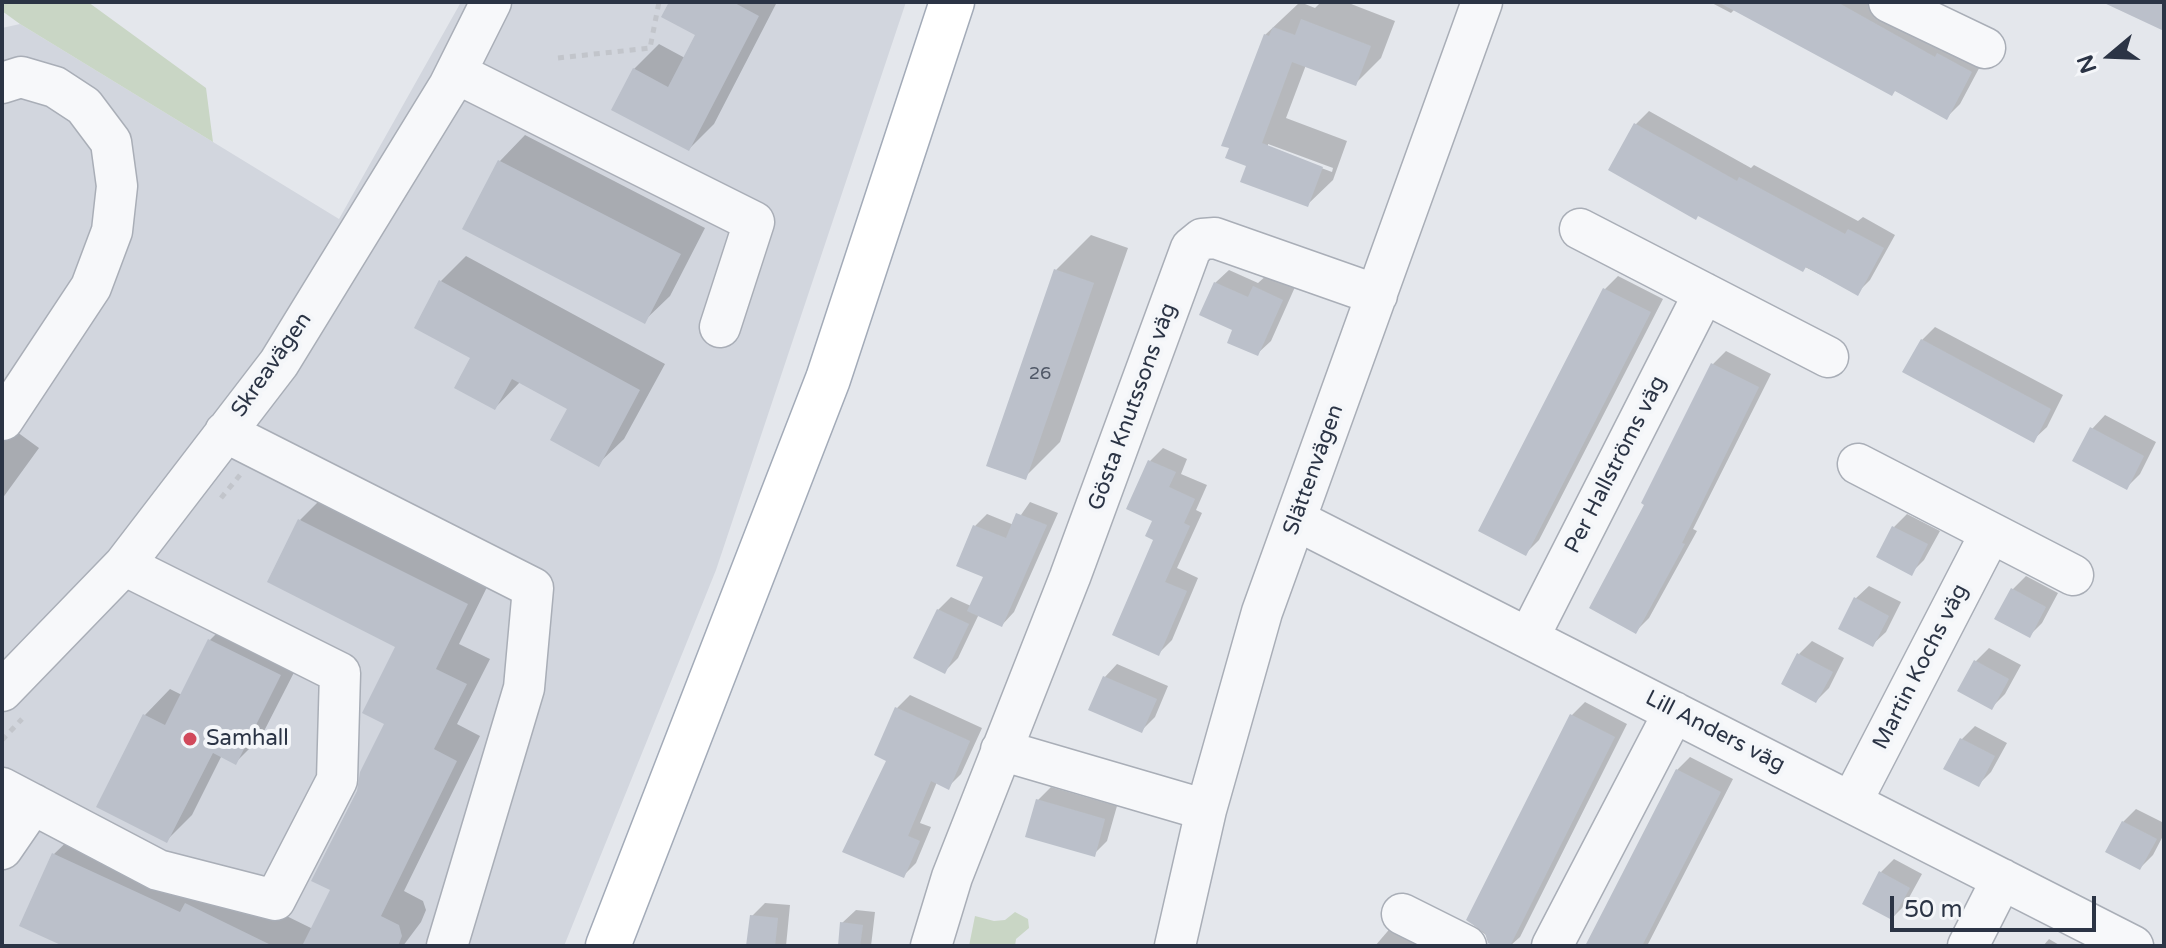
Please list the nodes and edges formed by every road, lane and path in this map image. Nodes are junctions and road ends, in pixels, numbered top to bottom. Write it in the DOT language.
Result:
graph roads {
  1 [pos="491,2"];
  2 [pos="659,2"];
  3 [pos="952,2"];
  4 [pos="1482,2"];
  5 [pos="1889,2"];
  6 [pos="1985,48"];
  7 [pos="558,58"];
  8 [pos="456,73"];
  9 [pos="2,83"];
  10 [pos="1580,229"];
  11 [pos="1704,293"];
  12 [pos="1377,295"];
  13 [pos="720,327"];
  14 [pos="1828,357"];
  15 [pos="3,420"];
  16 [pos="225,432"];
  17 [pos="1858,464"];
  18 [pos="1296,520"];
  19 [pos="1990,534"];
  20 [pos="124,565"];
  21 [pos="2073,575"];
  22 [pos="1529,637"];
  23 [pos="2,691"];
  24 [pos="1674,712"];
  25 [pos="1001,750"];
  26 [pos="17,796"];
  27 [pos="1852,801"];
  28 [pos="1206,810"];
  29 [pos="2,849"];
  30 [pos="2002,879"];
  31 [pos="1402,914"];
  32 [pos="447,946"];
  33 [pos="608,946"];
  34 [pos="931,946"];
  35 [pos="1175,946"];
  36 [pos="1466,946"];
  37 [pos="1552,946"];
  38 [pos="1968,946"];
  39 [pos="2133,946"];
  1 -- 8 [label="street, Skreavägen"];
  2 -- 7 [label="path"];
  3 -- 33 [label="main road"];
  4 -- 12 [label="street, Slättenvägen"];
  5 -- 6 [label="street"];
  8 -- 13 [label="street"];
  8 -- 16 [label="street, Skreavägen"];
  9 -- 15 [label="street"];
  10 -- 11 [label="street"];
  11 -- 14 [label="street"];
  11 -- 22 [label="street, Per Hallströms väg"];
  12 -- 18 [label="street, Slättenvägen"];
  12 -- 25 [label="street, Gösta Knutssons väg"];
  16 -- 20 [label="street, Skreavägen"];
  16 -- 32 [label="street"];
  17 -- 19 [label="street"];
  18 -- 22 [label="street, Lill Anders väg"];
  18 -- 28 [label="street, Slättenvägen"];
  19 -- 21 [label="street"];
  19 -- 27 [label="street, Martin Kochs väg"];
  20 -- 23 [label="street, Skreavägen"];
  20 -- 26 [label="street"];
  22 -- 24 [label="street, Lill Anders väg"];
  24 -- 27 [label="street, Lill Anders väg"];
  24 -- 37 [label="street"];
  25 -- 28 [label="street"];
  25 -- 34 [label="street, Gösta Knutssons väg"];
  26 -- 29 [label="street"];
  27 -- 30 [label="street, Lill Anders väg"];
  28 -- 35 [label="street, Slättenvägen"];
  30 -- 38 [label="street"];
  30 -- 39 [label="street, Lill Anders väg"];
  31 -- 36 [label="street"];
}
